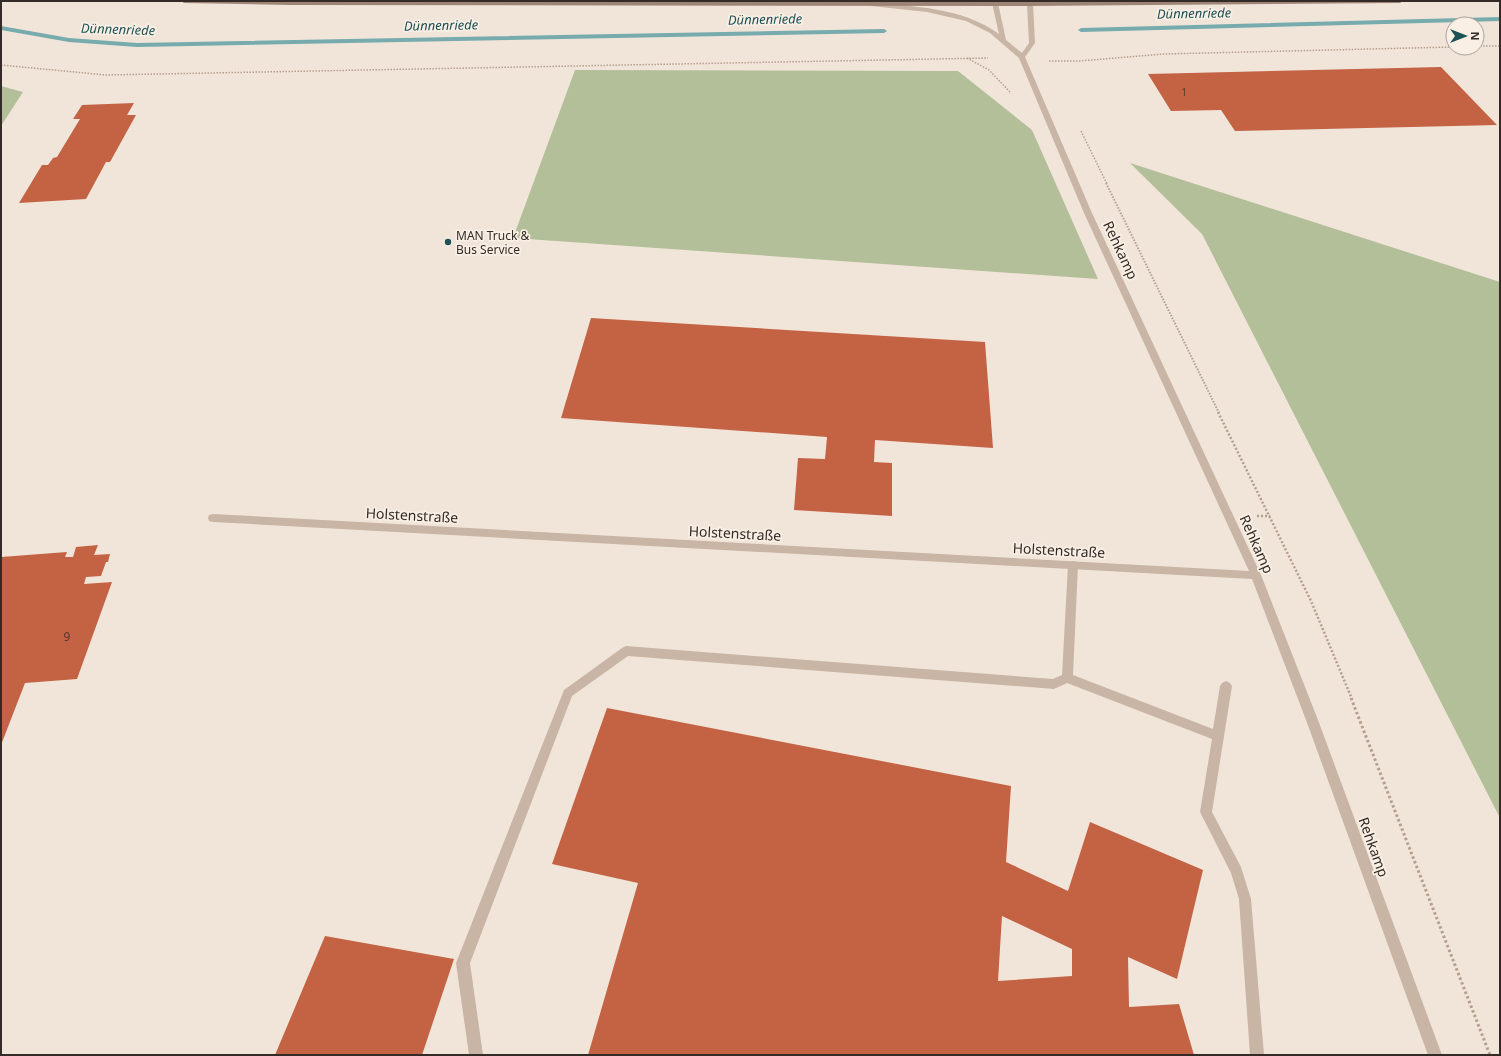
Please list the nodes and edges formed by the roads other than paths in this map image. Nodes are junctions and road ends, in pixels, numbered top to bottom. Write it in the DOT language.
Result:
graph roads {
  1 [pos="184,1"];
  2 [pos="1400,1"];
  3 [pos="995,2"];
  4 [pos="1030,2"];
  5 [pos="855,3"];
  6 [pos="1003,40"];
  7 [pos="1022,57"];
  8 [pos="213,518"];
  9 [pos="1073,565"];
  10 [pos="1256,575"];
  11 [pos="1067,678"];
  12 [pos="1226,686"];
  13 [pos="1218,736"];
  14 [pos="476,1055"];
  15 [pos="1257,1055"];
  16 [pos="1435,1055"];
  1 -- 5 [label="main road"];
  2 -- 4 [label="main road"];
  3 -- 4 [label="main road"];
  3 -- 5 [label="main road"];
  3 -- 6 [label="street"];
  4 -- 7 [label="street"];
  5 -- 6 [label="street, Rehkamp"];
  6 -- 7 [label="street, Rehkamp"];
  7 -- 10 [label="street, Rehkamp"];
  8 -- 9 [label="street, Holstenstraße"];
  9 -- 10 [label="street, Holstenstraße"];
  9 -- 11 [label="street"];
  10 -- 16 [label="street, Rehkamp"];
  11 -- 13 [label="street"];
  11 -- 14 [label="street"];
  12 -- 13 [label="street"];
  13 -- 15 [label="street"];
}
